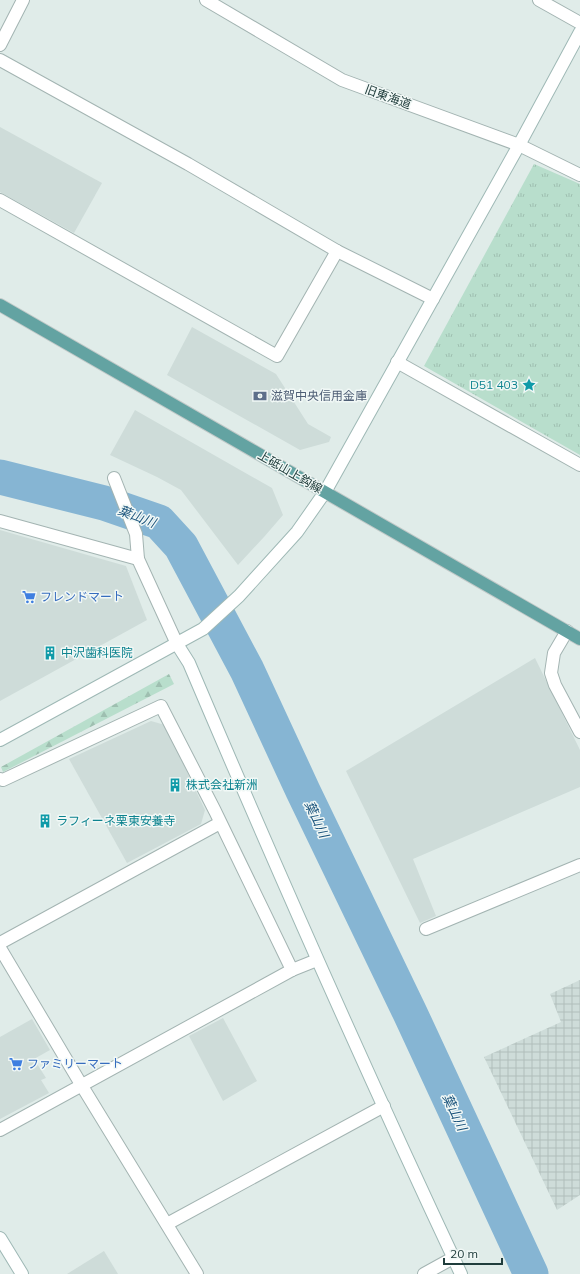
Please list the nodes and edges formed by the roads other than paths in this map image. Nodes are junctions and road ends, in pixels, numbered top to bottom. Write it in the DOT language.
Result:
graph roads {
  1 [pos="23,0"];
  2 [pos="206,0"];
  3 [pos="539,0"];
  4 [pos="0,18"];
  5 [pos="580,23"];
  6 [pos="10,25"];
  7 [pos="580,32"];
  8 [pos="0,45"];
  9 [pos="0,60"];
  10 [pos="519,145"];
  11 [pos="580,175"];
  12 [pos="0,200"];
  13 [pos="337,251"];
  14 [pos="433,299"];
  15 [pos="0,305"];
  16 [pos="397,362"];
  17 [pos="580,465"];
  18 [pos="114,478"];
  19 [pos="325,492"];
  20 [pos="0,521"];
  21 [pos="138,559"];
  22 [pos="567,631"];
  23 [pos="580,639"];
  24 [pos="177,644"];
  25 [pos="580,732"];
  26 [pos="0,740"];
  27 [pos="0,778"];
  28 [pos="220,823"];
  29 [pos="580,865"];
  30 [pos="426,929"];
  31 [pos="0,943"];
  32 [pos="0,948"];
  33 [pos="317,960"];
  34 [pos="292,970"];
  35 [pos="82,1086"];
  36 [pos="384,1106"];
  37 [pos="0,1130"];
  38 [pos="166,1224"];
  39 [pos="0,1238"];
  40 [pos="453,1258"];
  41 [pos="22,1274"];
  42 [pos="197,1274"];
  43 [pos="424,1274"];
  44 [pos="461,1274"];
  1 -- 6 [label="street"];
  2 -- 10 [label="street, 旧東海道"];
  3 -- 5 [label="street"];
  4 -- 6 [label="street"];
  6 -- 8 [label="street"];
  7 -- 10 [label="street"];
  9 -- 13 [label="street"];
  10 -- 11 [label="street, 旧東海道"];
  10 -- 14 [label="street"];
  12 -- 13 [label="street"];
  13 -- 14 [label="street"];
  14 -- 16 [label="street"];
  15 -- 19 [label="main road, 上砥山上鈎線"];
  16 -- 17 [label="street"];
  16 -- 19 [label="street"];
  18 -- 21 [label="street"];
  19 -- 22 [label="main road, 上砥山上鈎線"];
  19 -- 24 [label="street"];
  20 -- 21 [label="street"];
  21 -- 24 [label="street"];
  22 -- 23 [label="main road, 上砥山上鈎線"];
  22 -- 25 [label="street"];
  24 -- 26 [label="street"];
  24 -- 33 [label="street"];
  27 -- 28 [label="street"];
  28 -- 31 [label="street"];
  28 -- 34 [label="street"];
  29 -- 30 [label="street"];
  32 -- 35 [label="street"];
  33 -- 34 [label="street"];
  33 -- 36 [label="street"];
  34 -- 35 [label="street"];
  35 -- 37 [label="street"];
  35 -- 38 [label="street"];
  36 -- 38 [label="street"];
  36 -- 40 [label="street"];
  38 -- 42 [label="street"];
  39 -- 41 [label="street"];
  40 -- 43 [label="street"];
  40 -- 44 [label="street"];
}
